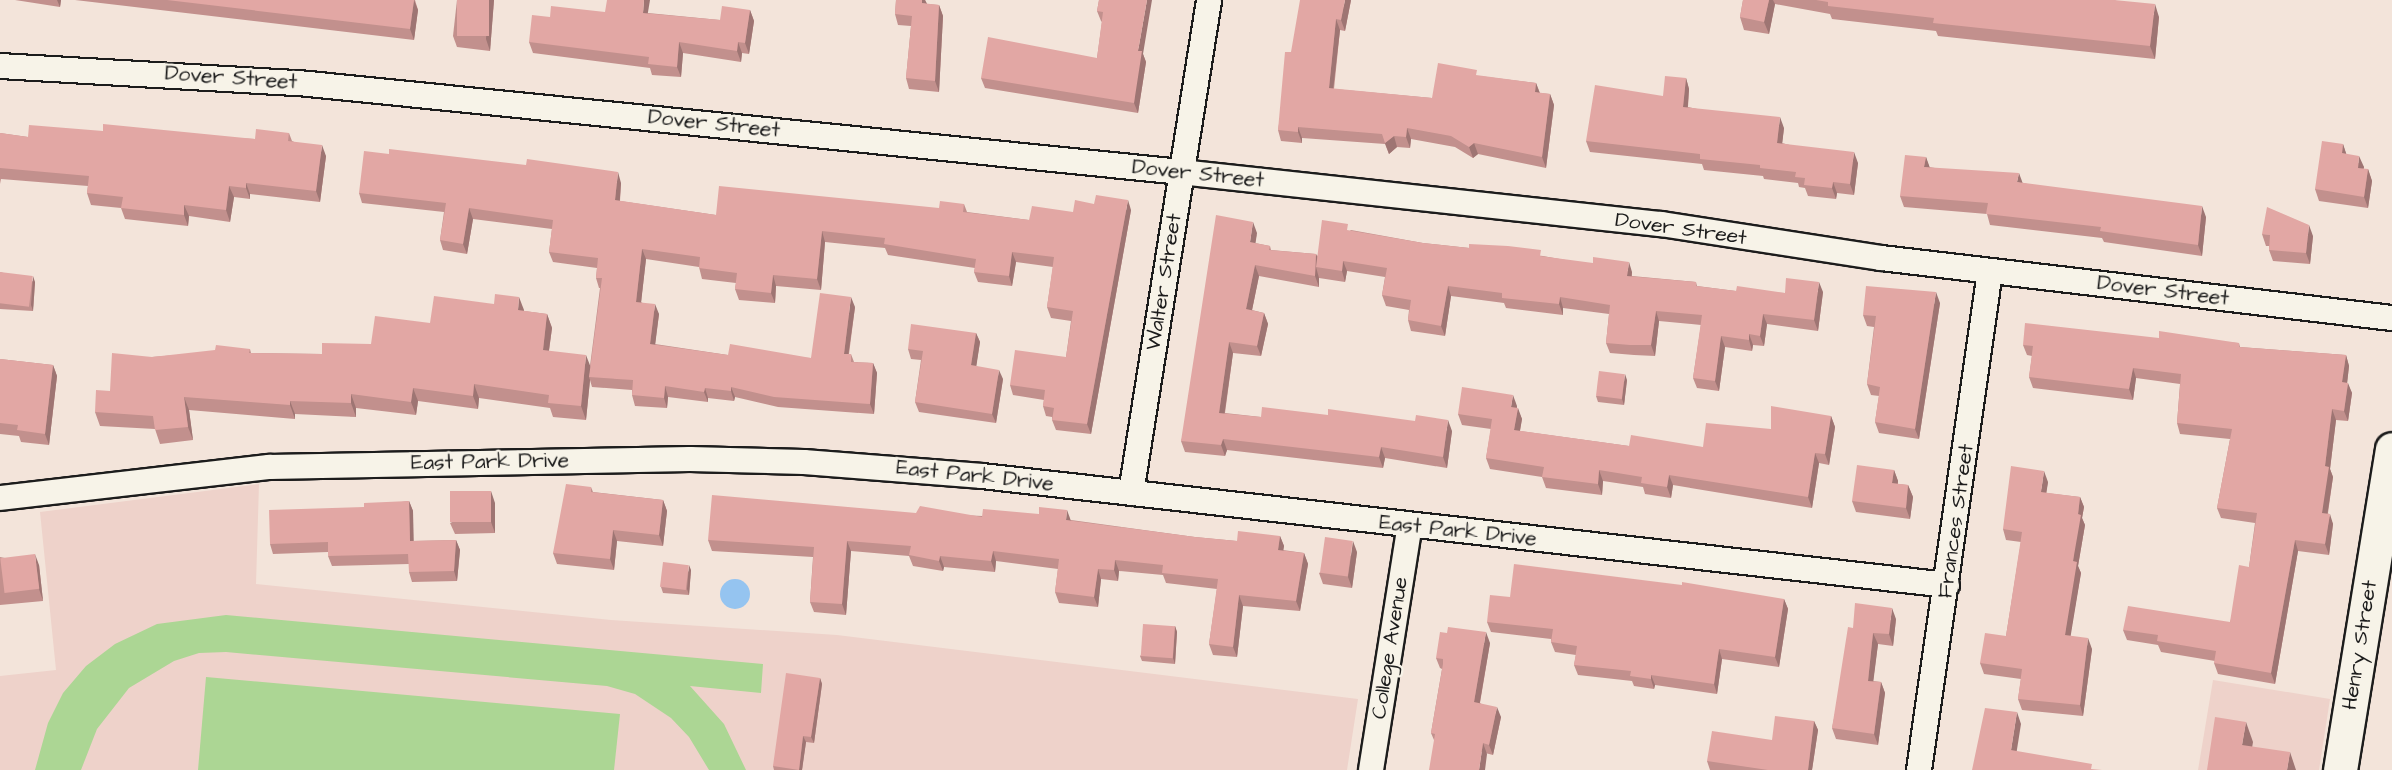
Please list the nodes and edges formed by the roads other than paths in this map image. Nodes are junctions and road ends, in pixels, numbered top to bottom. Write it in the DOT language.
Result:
graph roads {
  1 [pos="1209,0"];
  2 [pos="0,66"];
  3 [pos="1181,171"];
  4 [pos="1990,271"];
  5 [pos="2392,318"];
  6 [pos="2392,449"];
  7 [pos="1131,493"];
  8 [pos="0,498"];
  9 [pos="1410,525"];
  10 [pos="1947,585"];
  11 [pos="1371,770"];
  12 [pos="1919,770"];
  13 [pos="2340,770"];
  1 -- 3 [label="street, Walter Street"];
  2 -- 3 [label="street, Dover Street"];
  3 -- 4 [label="street, Dover Street"];
  3 -- 7 [label="street, Walter Street"];
  4 -- 5 [label="street, Dover Street"];
  4 -- 10 [label="street, Frances Street"];
  6 -- 13 [label="main road, Henry Street"];
  7 -- 8 [label="street, East Park Drive"];
  7 -- 9 [label="street, East Park Drive"];
  9 -- 10 [label="street, East Park Drive"];
  9 -- 11 [label="street, College Avenue"];
  10 -- 12 [label="street, Frances Street"];
}
